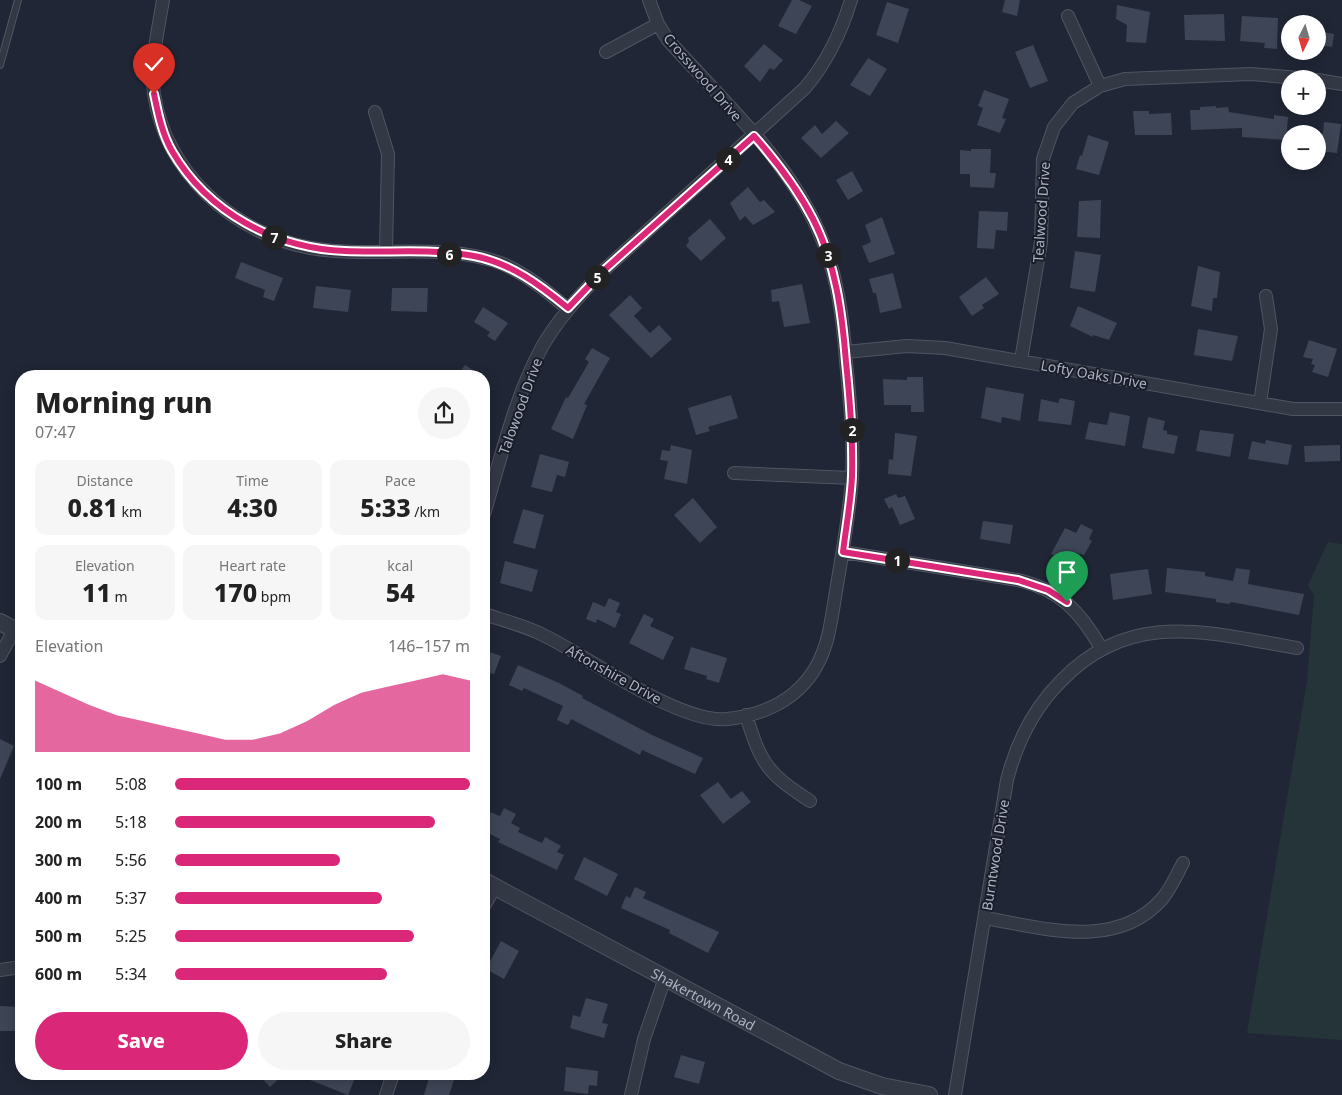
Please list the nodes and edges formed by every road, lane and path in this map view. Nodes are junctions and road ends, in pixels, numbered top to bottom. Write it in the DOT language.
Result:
graph roads {
  1 [pos="18,0"];
  2 [pos="163,0"];
  3 [pos="649,0"];
  4 [pos="851,0"];
  5 [pos="1068,16"];
  6 [pos="658,24"];
  7 [pos="606,52"];
  8 [pos="0,65"];
  9 [pos="1281,77"];
  10 [pos="1326,81"];
  11 [pos="1342,84"];
  12 [pos="1100,86"];
  13 [pos="375,112"];
  14 [pos="754,136"];
  15 [pos="386,252"];
  16 [pos="1266,296"];
  17 [pos="568,308"];
  18 [pos="846,352"];
  19 [pos="1021,360"];
  20 [pos="1260,403"];
  21 [pos="1342,409"];
  22 [pos="734,473"];
  23 [pos="852,478"];
  24 [pos="490,495"];
  25 [pos="843,552"];
  26 [pos="490,616"];
  27 [pos="12,628"];
  28 [pos="1100,648"];
  29 [pos="1297,648"];
  30 [pos="0,656"];
  31 [pos="746,715"];
  32 [pos="810,801"];
  33 [pos="1184,863"];
  34 [pos="490,885"];
  35 [pos="985,918"];
  36 [pos="15,968"];
  37 [pos="0,970"];
  38 [pos="665,978"];
  39 [pos="391,1080"];
  40 [pos="386,1095"];
  41 [pos="630,1095"];
  42 [pos="930,1095"];
  43 [pos="955,1095"];
  1 -- 8 [label="lane"];
  2 -- 15 [label="street"];
  3 -- 6 [label="street, Crosswood Drive"];
  4 -- 14 [label="street, Talowood Drive"];
  5 -- 12 [label="street"];
  6 -- 7 [label="street"];
  6 -- 14 [label="street, Crosswood Drive"];
  9 -- 12 [label="street, Tealwood Drive"];
  10 -- 11 [label="street"];
  12 -- 19 [label="street, Tealwood Drive"];
  13 -- 15 [label="street"];
  14 -- 17 [label="street, Talowood Drive"];
  14 -- 18 [label="street, Crosswood Drive"];
  15 -- 17 [label="street"];
  16 -- 20 [label="street"];
  17 -- 24 [label="street, Talowood Drive"];
  18 -- 19 [label="street, Lofty Oaks Drive"];
  18 -- 23 [label="street, Crosswood Drive"];
  19 -- 20 [label="street, Lofty Oaks Drive"];
  20 -- 21 [label="street, Lofty Oaks Drive"];
  22 -- 23 [label="street"];
  23 -- 25 [label="street, Crosswood Drive"];
  25 -- 28 [label="street"];
  25 -- 31 [label="street, Crosswood Drive"];
  26 -- 31 [label="street, Aftonshire Drive"];
  27 -- 30 [label="street"];
  28 -- 29 [label="street, Burntwood Drive"];
  28 -- 35 [label="street, Burntwood Drive"];
  31 -- 32 [label="street"];
  33 -- 35 [label="street"];
  34 -- 38 [label="street, Shakertown Road"];
  35 -- 43 [label="street, Burntwood Drive"];
  36 -- 37 [label="street"];
  38 -- 41 [label="street"];
  38 -- 42 [label="street, Shakertown Road"];
  39 -- 40 [label="street"];
}
